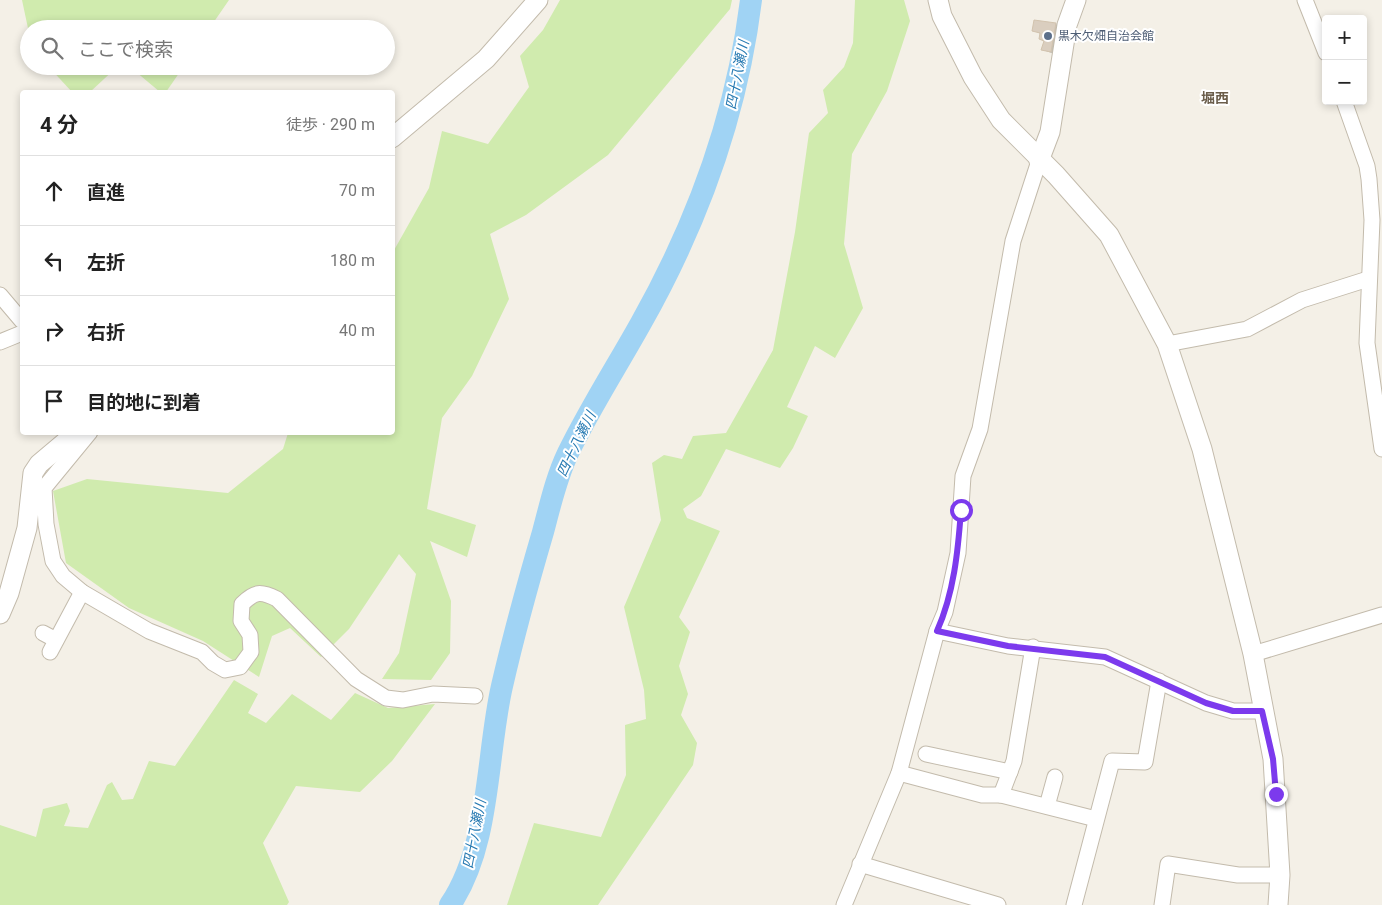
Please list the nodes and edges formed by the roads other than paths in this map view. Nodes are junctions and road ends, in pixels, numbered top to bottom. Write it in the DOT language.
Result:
graph roads {
  1 [pos="538,0"];
  2 [pos="938,0"];
  3 [pos="1076,0"];
  4 [pos="1305,0"];
  5 [pos="1322,43"];
  6 [pos="1345,105"];
  7 [pos="395,135"];
  8 [pos="1039,161"];
  9 [pos="1368,279"];
  10 [pos="0,295"];
  11 [pos="20,319"];
  12 [pos="20,334"];
  13 [pos="0,342"];
  14 [pos="1167,344"];
  15 [pos="73,435"];
  16 [pos="88,435"];
  17 [pos="1382,449"];
  18 [pos="82,592"];
  19 [pos="0,614"];
  20 [pos="1382,615"];
  21 [pos="937,631"];
  22 [pos="42,633"];
  23 [pos="1034,647"];
  24 [pos="1253,654"];
  25 [pos="1159,681"];
  26 [pos="475,696"];
  27 [pos="1262,711"];
  28 [pos="926,754"];
  29 [pos="1010,772"];
  30 [pos="899,773"];
  31 [pos="1055,777"];
  32 [pos="1001,795"];
  33 [pos="1047,806"];
  34 [pos="1096,820"];
  35 [pos="860,864"];
  36 [pos="1280,875"];
  37 [pos="844,905"];
  38 [pos="998,905"];
  39 [pos="1074,905"];
  40 [pos="1162,905"];
  41 [pos="1278,905"];
  1 -- 7 [label="street"];
  2 -- 8 [label="street"];
  3 -- 8 [label="street"];
  4 -- 5 [label="street"];
  6 -- 9 [label="street"];
  8 -- 14 [label="street"];
  8 -- 21 [label="street"];
  9 -- 14 [label="street"];
  9 -- 17 [label="street"];
  10 -- 11 [label="street"];
  12 -- 13 [label="street"];
  14 -- 24 [label="street"];
  15 -- 19 [label="street"];
  16 -- 18 [label="street"];
  18 -- 22 [label="street"];
  18 -- 26 [label="street"];
  20 -- 24 [label="street"];
  21 -- 23 [label="street"];
  21 -- 30 [label="street"];
  23 -- 25 [label="street"];
  23 -- 29 [label="street"];
  24 -- 27 [label="street"];
  25 -- 27 [label="street"];
  25 -- 34 [label="street"];
  27 -- 36 [label="street"];
  28 -- 29 [label="street"];
  29 -- 32 [label="street"];
  30 -- 32 [label="street"];
  30 -- 35 [label="street"];
  31 -- 33 [label="street"];
  32 -- 33 [label="street"];
  33 -- 34 [label="street"];
  34 -- 39 [label="street"];
  35 -- 37 [label="street"];
  35 -- 38 [label="street"];
  36 -- 40 [label="street"];
  36 -- 41 [label="street"];
}
